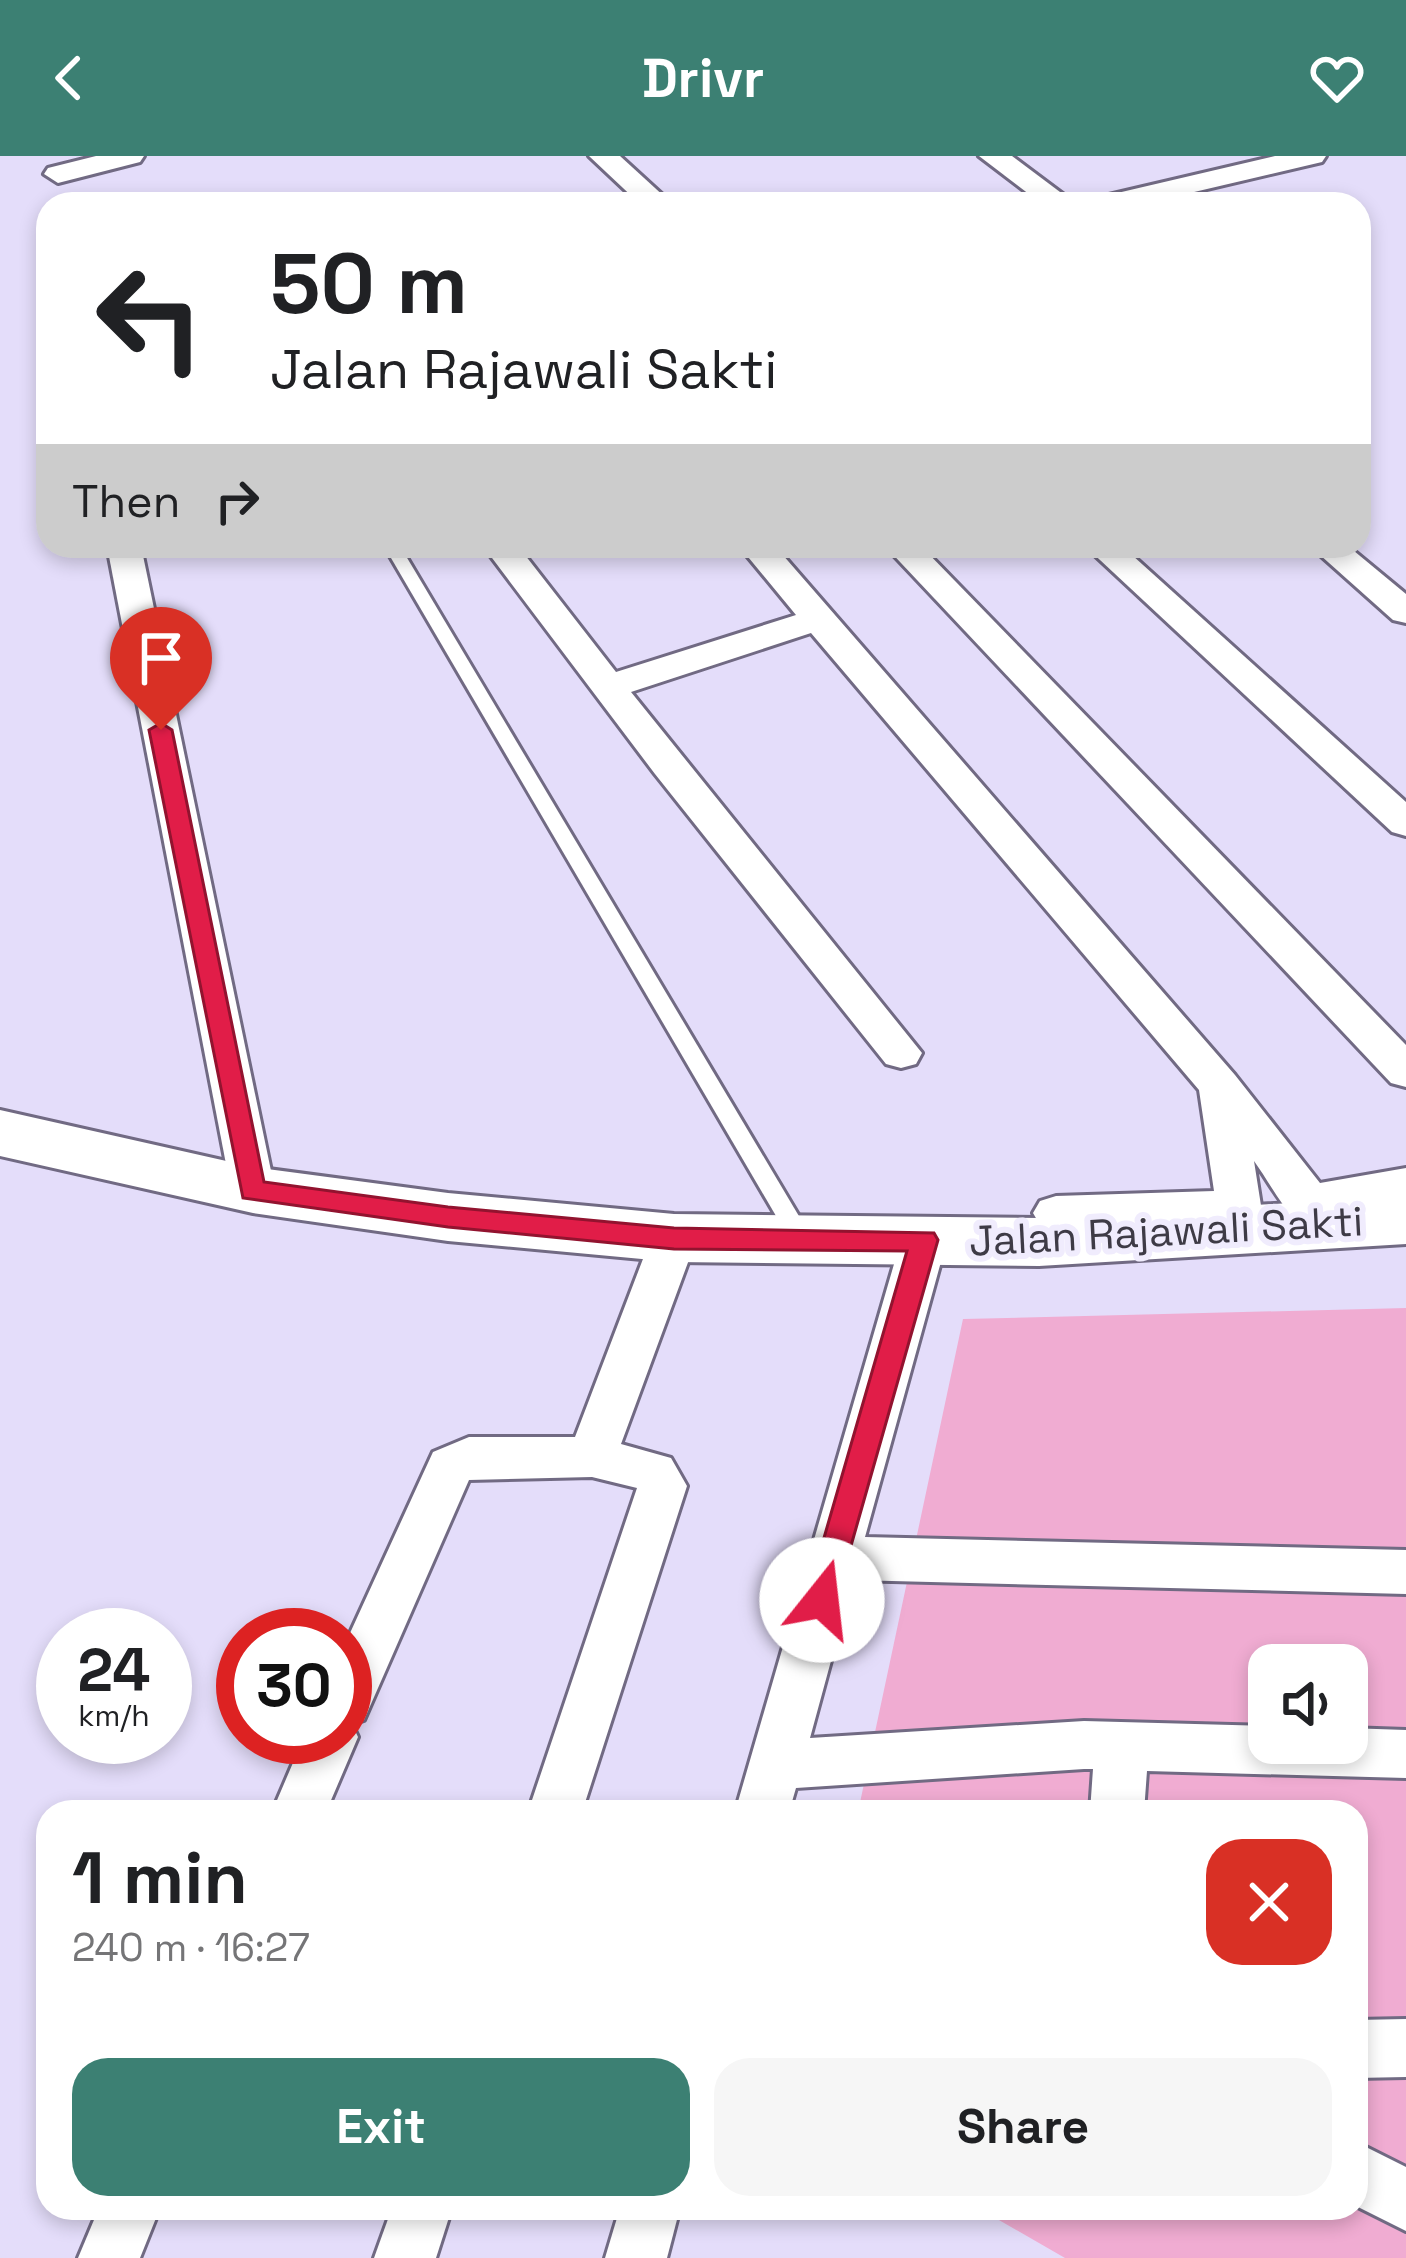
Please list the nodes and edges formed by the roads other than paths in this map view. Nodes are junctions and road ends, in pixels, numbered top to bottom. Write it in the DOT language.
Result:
graph roads {
  1 [pos="130,156"];
  2 [pos="603,156"];
  3 [pos="993,156"];
  4 [pos="1312,156"];
  5 [pos="56,165"];
  6 [pos="644,192"];
  7 [pos="1044,192"];
  8 [pos="1158,192"];
  9 [pos="126,558"];
  10 [pos="399,558"];
  11 [pos="509,558"];
  12 [pos="766,558"];
  13 [pos="913,558"];
  14 [pos="1115,558"];
  15 [pos="1341,558"];
  16 [pos="1406,612"];
  17 [pos="819,619"];
  18 [pos="608,687"];
  19 [pos="1406,823"];
  20 [pos="902,1053"];
  21 [pos="1406,1072"];
  22 [pos="1220,1086"];
  23 [pos="0,1132"];
  24 [pos="1406,1185"];
  25 [pos="253,1190"];
  26 [pos="1056,1213"];
  27 [pos="1318,1214"];
  28 [pos="1240,1219"];
  29 [pos="1406,1220"];
  30 [pos="674,1238"];
  31 [pos="801,1240"];
  32 [pos="924,1240"];
  33 [pos="592,1457"];
  34 [pos="834,1558"];
  35 [pos="1406,1572"];
  36 [pos="372,1642"];
  37 [pos="1122,1746"];
  38 [pos="1406,1754"];
  39 [pos="319,1764"];
  40 [pos="768,1789"];
  41 [pos="303,1800"];
  42 [pos="559,1800"];
  43 [pos="1118,1800"];
  44 [pos="1406,2048"];
  45 [pos="1368,2049"];
  46 [pos="1368,2179"];
  47 [pos="1406,2201"];
  48 [pos="125,2220"];
  49 [pos="418,2220"];
  50 [pos="646,2220"];
  51 [pos="109,2258"];
  52 [pos="405,2258"];
  53 [pos="635,2258"];
  1 -- 5 [label="street"];
  2 -- 6 [label="street"];
  3 -- 7 [label="street"];
  4 -- 8 [label="street"];
  9 -- 25 [label="street"];
  10 -- 31 [label="lane"];
  11 -- 18 [label="street"];
  12 -- 17 [label="street"];
  13 -- 21 [label="street"];
  14 -- 19 [label="street"];
  15 -- 16 [label="street"];
  17 -- 18 [label="street"];
  17 -- 22 [label="street"];
  18 -- 20 [label="street"];
  22 -- 27 [label="street"];
  22 -- 28 [label="street"];
  23 -- 25 [label="main road, Jalan Rajawali Sakti"];
  24 -- 27 [label="street"];
  25 -- 30 [label="main road, Jalan Rajawali Sakti"];
  26 -- 28 [label="street"];
  27 -- 28 [label="main road, Jalan Rajawali Sakti"];
  27 -- 29 [label="main road, Jalan Rajawali Sakti"];
  28 -- 32 [label="main road, Jalan Rajawali Sakti"];
  30 -- 31 [label="main road, Jalan Rajawali Sakti"];
  30 -- 33 [label="street"];
  31 -- 32 [label="main road, Jalan Rajawali Sakti"];
  32 -- 34 [label="street"];
  33 -- 36 [label="street"];
  33 -- 42 [label="street"];
  34 -- 35 [label="street"];
  34 -- 40 [label="street"];
  37 -- 38 [label="street"];
  37 -- 40 [label="street"];
  37 -- 43 [label="street"];
  39 -- 41 [label="street"];
  44 -- 45 [label="street"];
  46 -- 47 [label="street"];
  48 -- 51 [label="street"];
  49 -- 52 [label="street"];
  50 -- 53 [label="street"];
}
